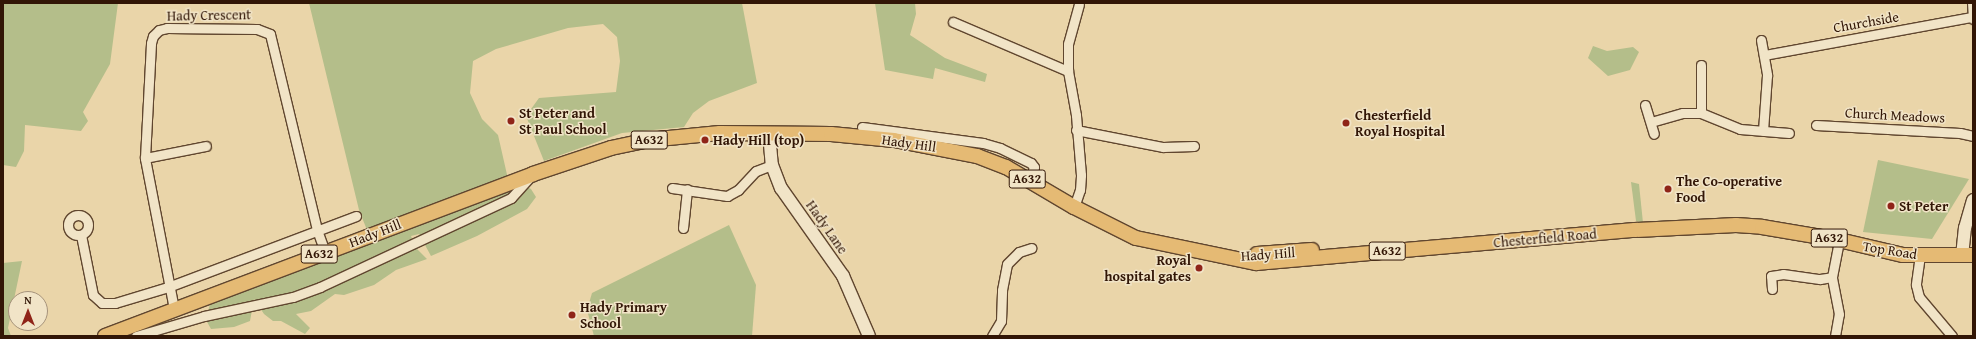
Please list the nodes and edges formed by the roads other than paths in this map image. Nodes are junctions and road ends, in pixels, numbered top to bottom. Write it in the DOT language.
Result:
graph roads {
  1 [pos="1972,3"];
  2 [pos="1079,4"];
  3 [pos="1973,18"];
  4 [pos="953,22"];
  5 [pos="1761,40"];
  6 [pos="1764,55"];
  7 [pos="1701,65"];
  8 [pos="1068,71"];
  9 [pos="1645,105"];
  10 [pos="1700,113"];
  11 [pos="1651,122"];
  12 [pos="1816,125"];
  13 [pos="862,127"];
  14 [pos="1076,130"];
  15 [pos="1763,131"];
  16 [pos="775,133"];
  17 [pos="1789,133"];
  18 [pos="1654,134"];
  19 [pos="1973,136"];
  20 [pos="206,146"];
  21 [pos="1194,146"];
  22 [pos="145,158"];
  23 [pos="772,165"];
  24 [pos="533,174"];
  25 [pos="1030,180"];
  26 [pos="672,188"];
  27 [pos="686,189"];
  28 [pos="1973,200"];
  29 [pos="1074,207"];
  30 [pos="356,216"];
  31 [pos="1736,226"];
  32 [pos="683,228"];
  33 [pos="317,230"];
  34 [pos="81,235"];
  35 [pos="1839,240"];
  36 [pos="1031,248"];
  37 [pos="325,252"];
  38 [pos="1314,255"];
  39 [pos="1920,255"];
  40 [pos="1967,256"];
  41 [pos="1832,277"];
  42 [pos="168,286"];
  43 [pos="1772,290"];
  44 [pos="174,309"];
  45 [pos="105,336"];
  46 [pos="136,336"];
  47 [pos="868,336"];
  48 [pos="992,336"];
  49 [pos="1835,336"];
  50 [pos="1952,336"];
  1 -- 3 [label="street"];
  2 -- 8 [label="street"];
  3 -- 6 [label="street, Churchside"];
  4 -- 8 [label="street"];
  5 -- 6 [label="street"];
  6 -- 15 [label="street"];
  7 -- 10 [label="street"];
  8 -- 14 [label="street"];
  9 -- 11 [label="street"];
  10 -- 11 [label="street"];
  10 -- 15 [label="street"];
  11 -- 18 [label="street"];
  12 -- 19 [label="street, Church Meadows"];
  13 -- 25 [label="street, Hady Hill"];
  14 -- 21 [label="street"];
  14 -- 29 [label="street"];
  15 -- 17 [label="street"];
  16 -- 23 [label="street, Hady Lane"];
  16 -- 24 [label="main road, Hady Hill / A632"];
  16 -- 25 [label="main road, Hady Hill / A632"];
  20 -- 22 [label="street"];
  22 -- 33 [label="street, Hady Crescent"];
  22 -- 42 [label="street, Hady Crescent"];
  23 -- 27 [label="street"];
  23 -- 47 [label="street, Hady Lane"];
  24 -- 37 [label="main road, Hady Hill / A632"];
  24 -- 46 [label="street, Hady Hill"];
  25 -- 29 [label="main road, Hady Hill / A632"];
  26 -- 27 [label="street"];
  27 -- 32 [label="street"];
  28 -- 40 [label="street"];
  29 -- 38 [label="main road, Hady Hill / A632"];
  30 -- 33 [label="street, Hady Hill"];
  31 -- 35 [label="main road, Top Road / A632"];
  31 -- 38 [label="main road, Chesterfield Road / A632"];
  33 -- 37 [label="street, Hady Crescent"];
  33 -- 42 [label="street, Hady Hill"];
  34 -- 42 [label="street, Hady Hill"];
  35 -- 39 [label="main road, Top Road / A632"];
  35 -- 41 [label="street"];
  36 -- 48 [label="street"];
  37 -- 44 [label="main road, Hady Hill / A632"];
  39 -- 40 [label="main road, Top Road / A632"];
  39 -- 50 [label="street"];
  41 -- 43 [label="street"];
  41 -- 49 [label="street"];
  42 -- 44 [label="street, Hady Crescent"];
  44 -- 45 [label="main road, Hady Hill / A632"];
}
